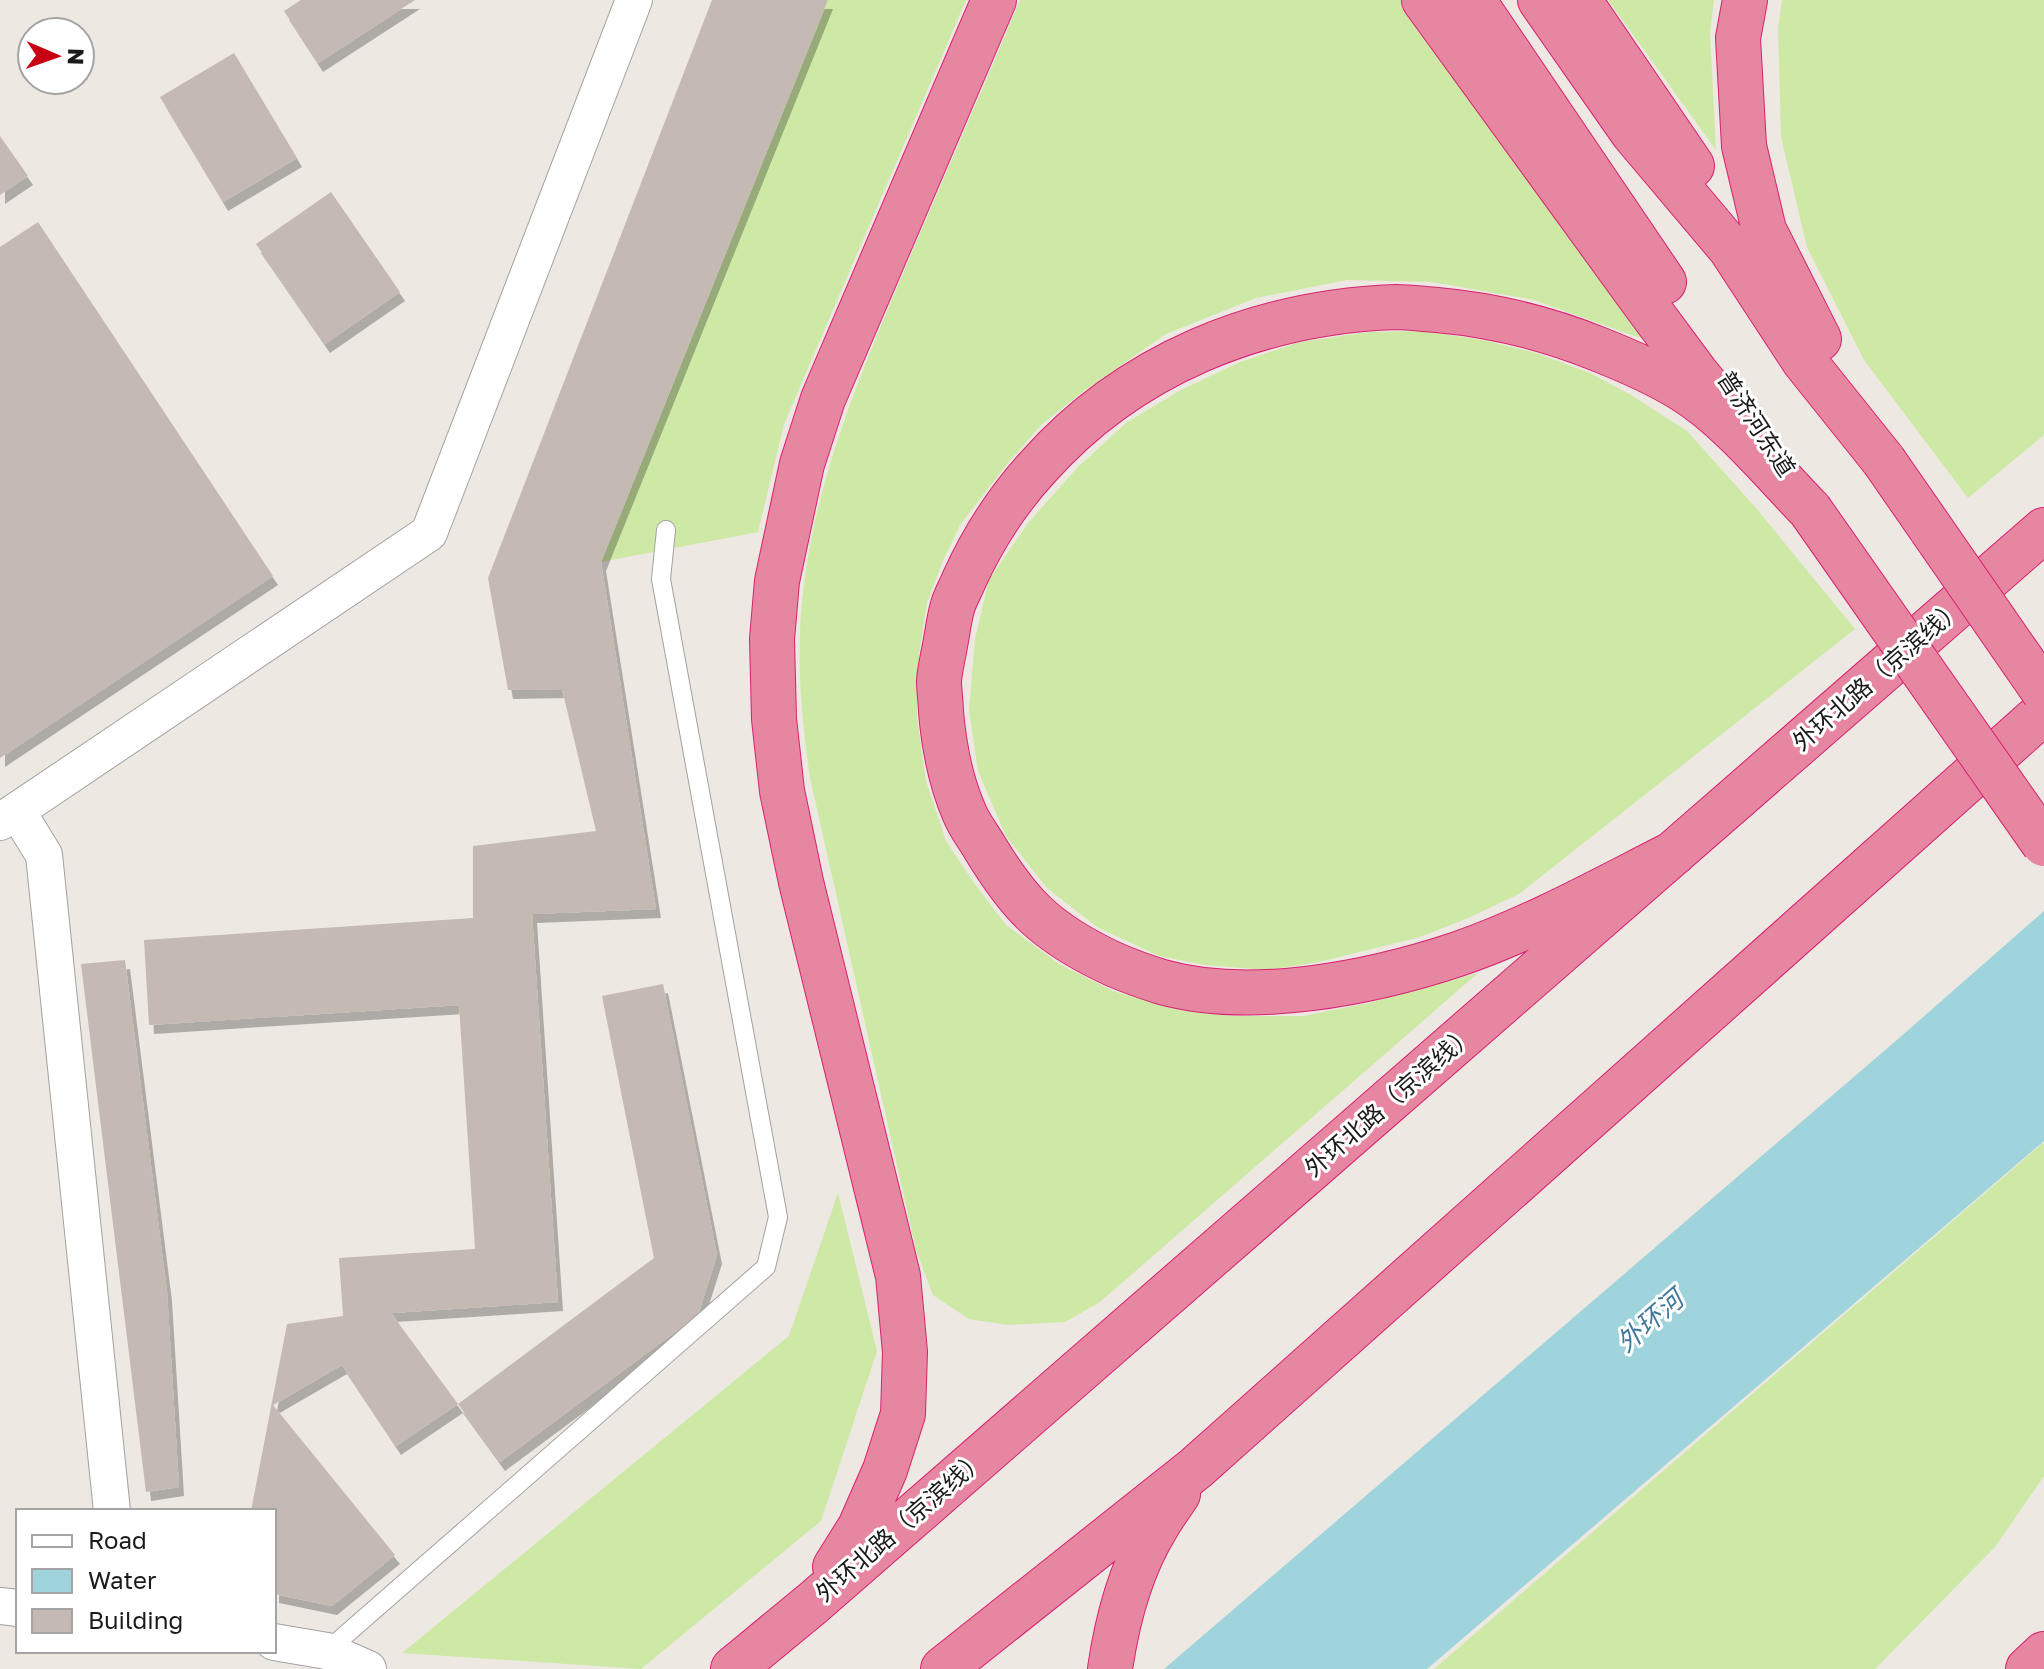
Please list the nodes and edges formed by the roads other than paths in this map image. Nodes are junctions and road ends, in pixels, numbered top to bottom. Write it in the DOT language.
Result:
graph roads {
  1 [pos="634,0"];
  2 [pos="994,0"];
  3 [pos="1424,0"];
  4 [pos="1473,0"];
  5 [pos="1540,0"];
  6 [pos="1579,0"];
  7 [pos="1745,0"];
  8 [pos="1730,248"];
  9 [pos="1884,461"];
  10 [pos="1810,510"];
  11 [pos="666,530"];
  12 [pos="2044,530"];
  13 [pos="2044,692"];
  14 [pos="2044,712"];
  15 [pos="8,817"];
  16 [pos="2044,844"];
  17 [pos="1674,853"];
  18 [pos="1196,1468"];
  19 [pos="112,1509"];
  20 [pos="813,1603"];
  21 [pos="276,1642"];
  22 [pos="327,1651"];
  23 [pos="2044,1654"];
  24 [pos="368,1669"];
  25 [pos="733,1669"];
  26 [pos="943,1669"];
  27 [pos="1110,1669"];
  28 [pos="2028,1669"];
  1 -- 15 [label="street"];
  2 -- 20 [label="highway"];
  3 -- 10 [label="highway"];
  4 -- 10 [label="highway, 普济河东道"];
  5 -- 8 [label="highway"];
  6 -- 8 [label="highway"];
  7 -- 9 [label="highway"];
  8 -- 9 [label="highway"];
  9 -- 13 [label="highway, bridge"];
  10 -- 16 [label="highway, 普济河东道, bridge"];
  10 -- 17 [label="highway"];
  11 -- 22 [label="lane"];
  12 -- 17 [label="highway, 外环北路（京滨线）"];
  14 -- 18 [label="highway"];
  15 -- 19 [label="street"];
  17 -- 20 [label="highway, 外环北路（京滨线）"];
  18 -- 26 [label="highway"];
  18 -- 27 [label="highway"];
  20 -- 25 [label="highway, 外环北路（京滨线）"];
  21 -- 22 [label="street"];
  22 -- 24 [label="street"];
  23 -- 28 [label="highway"];
}
